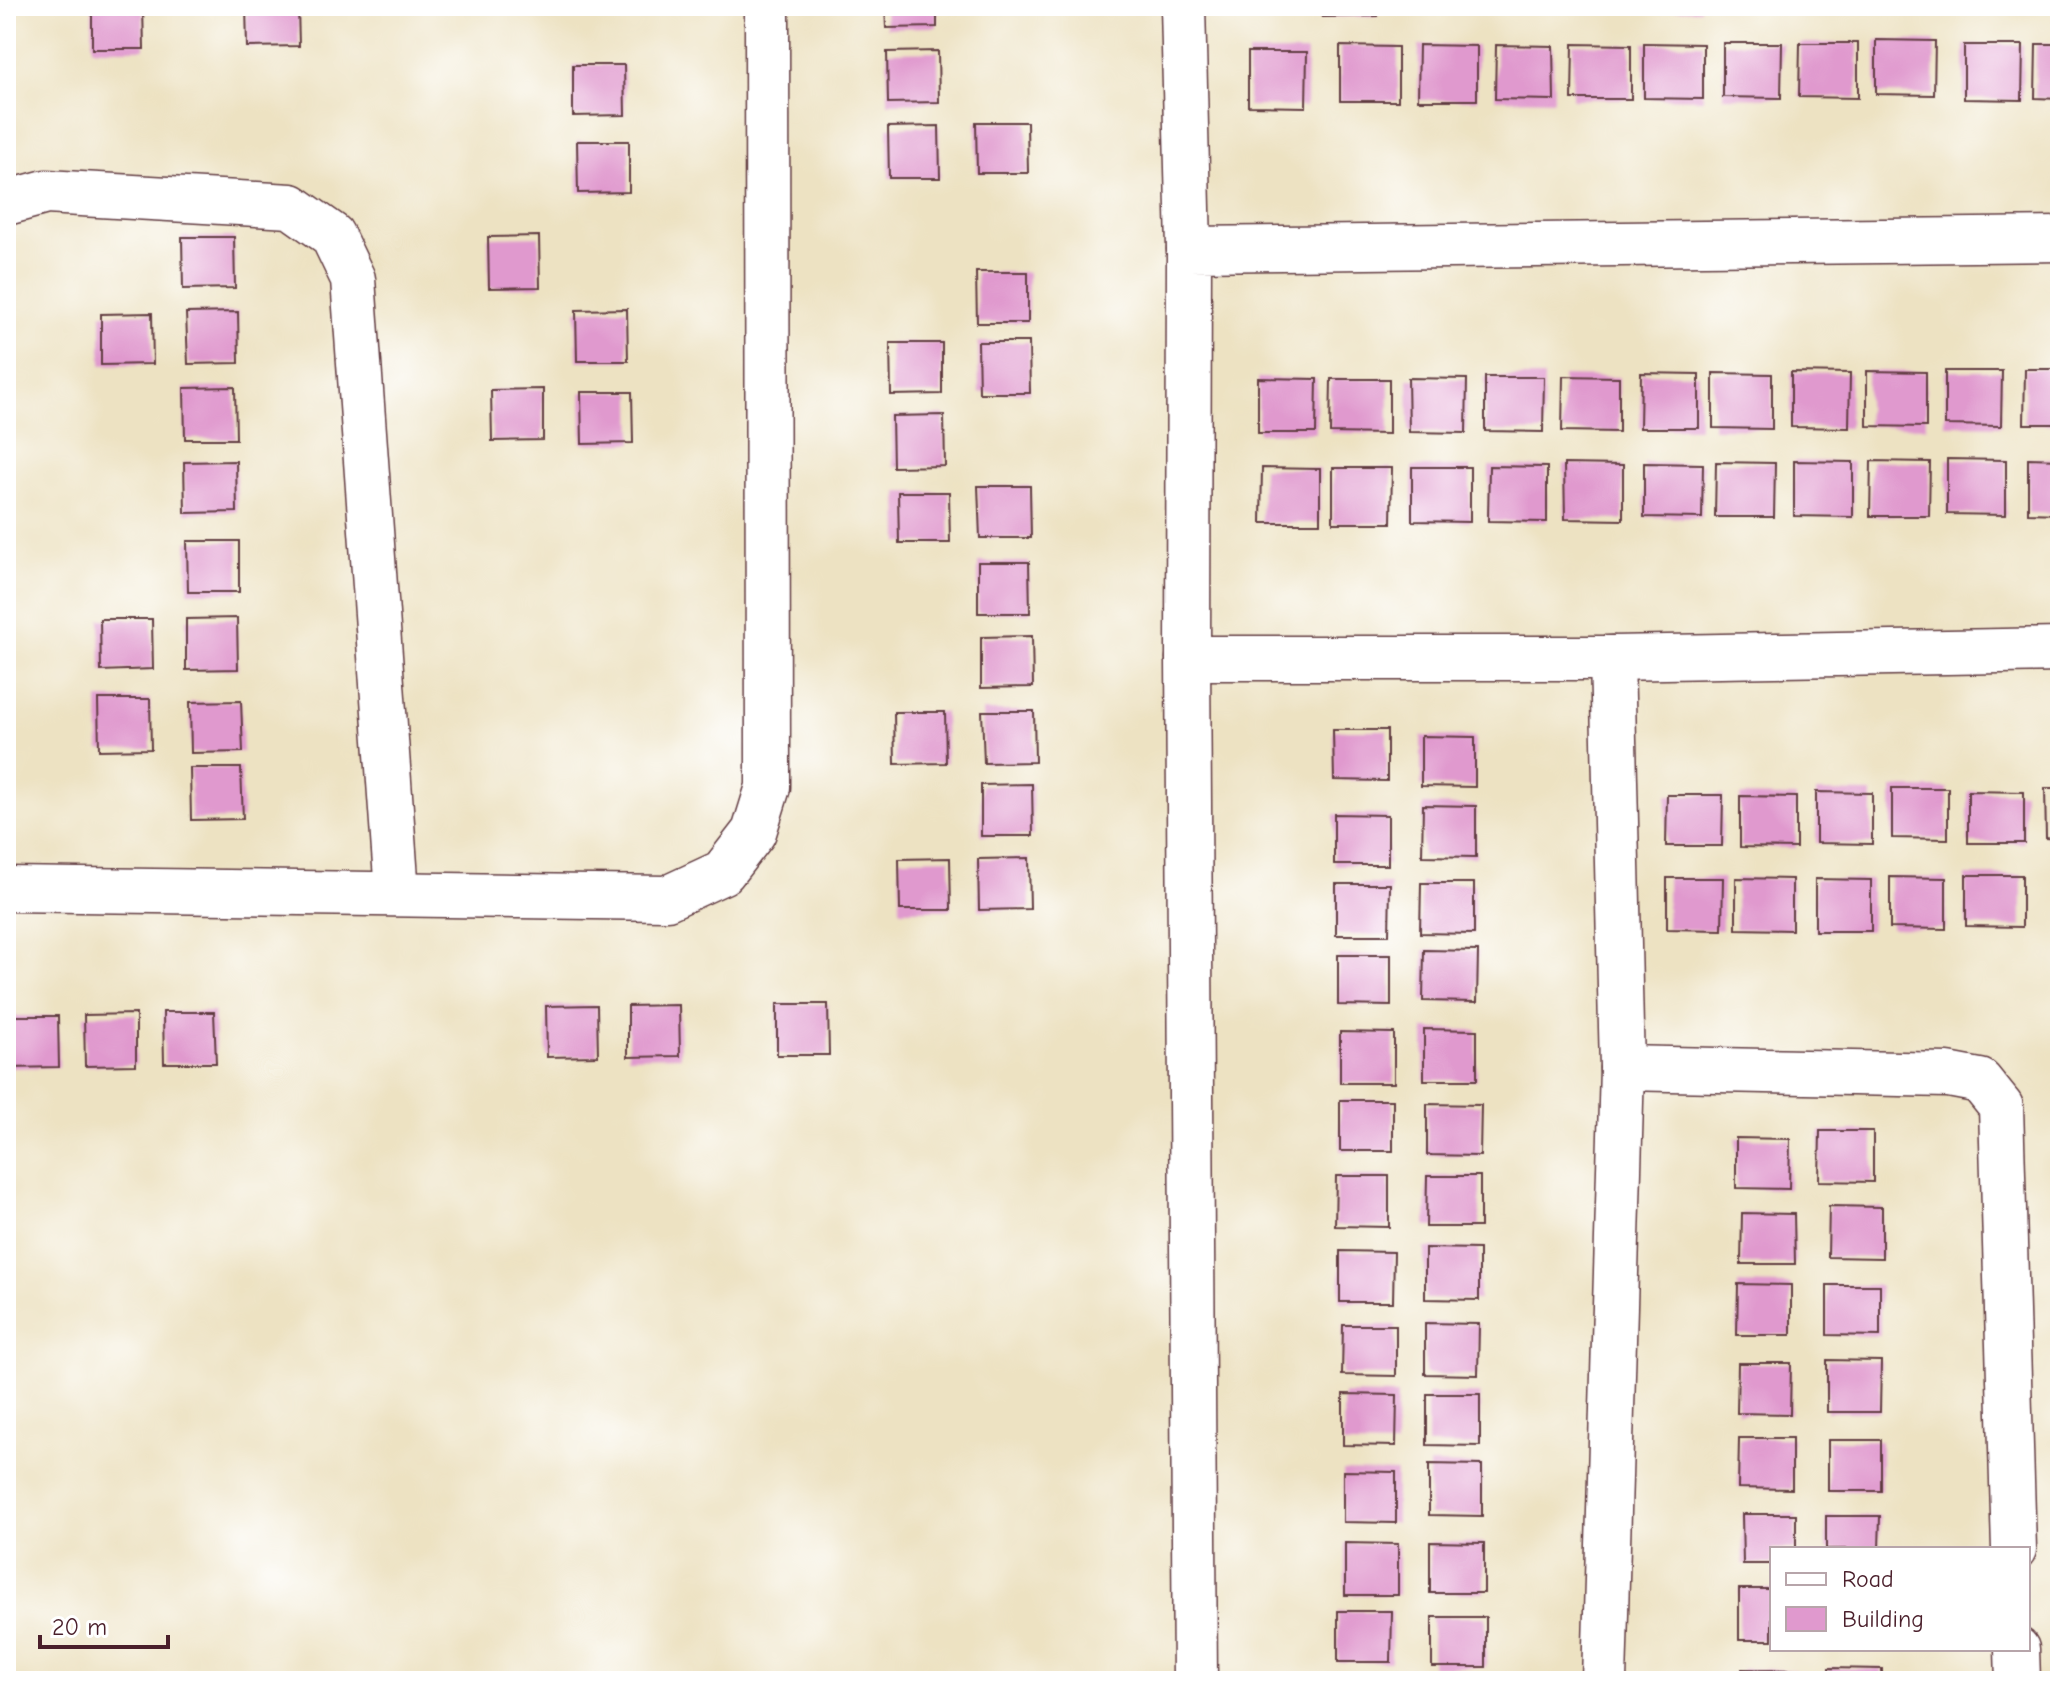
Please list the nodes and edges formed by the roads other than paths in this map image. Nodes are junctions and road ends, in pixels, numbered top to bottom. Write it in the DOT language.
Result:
graph roads {
  1 [pos="767,6"];
  2 [pos="1183,6"];
  3 [pos="6,203"];
  4 [pos="2060,239"];
  5 [pos="1189,249"];
  6 [pos="2060,650"];
  7 [pos="1188,658"];
  8 [pos="1612,658"];
  9 [pos="6,889"];
  10 [pos="397,893"];
  11 [pos="1622,1068"];
  12 [pos="2014,1547"];
  13 [pos="2017,1651"];
  14 [pos="1195,1681"];
  15 [pos="1604,1681"];
  16 [pos="2018,1681"];
  1 -- 10 [label="street"];
  2 -- 5 [label="street"];
  3 -- 10 [label="street"];
  4 -- 5 [label="street"];
  5 -- 7 [label="street"];
  6 -- 8 [label="street"];
  7 -- 8 [label="street"];
  7 -- 14 [label="street"];
  8 -- 11 [label="street"];
  9 -- 10 [label="street"];
  11 -- 12 [label="street"];
  11 -- 15 [label="street"];
  13 -- 16 [label="street"];
}
